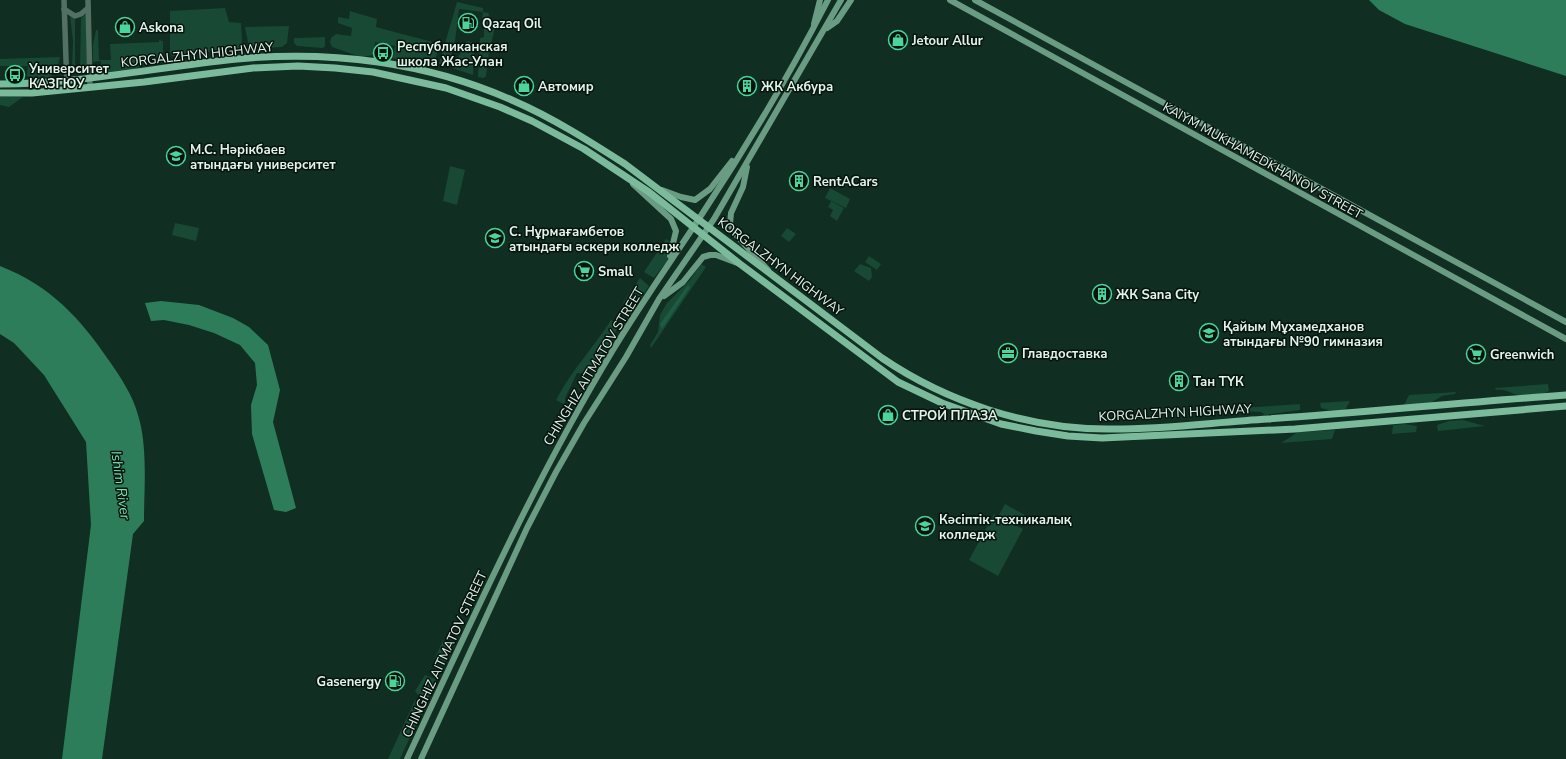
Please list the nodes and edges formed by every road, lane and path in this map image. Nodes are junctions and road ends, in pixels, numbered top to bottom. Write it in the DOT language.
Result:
graph roads {
  1 [pos="64,0"];
  2 [pos="88,0"];
  3 [pos="820,0"];
  4 [pos="828,0"];
  5 [pos="841,0"];
  6 [pos="851,0"];
  7 [pos="950,0"];
  8 [pos="975,0"];
  9 [pos="88,8"];
  10 [pos="64,9"];
  11 [pos="826,29"];
  12 [pos="813,30"];
  13 [pos="1116,77"];
  14 [pos="90,79"];
  15 [pos="67,81"];
  16 [pos="0,84"];
  17 [pos="90,87"];
  18 [pos="1109,88"];
  19 [pos="67,90"];
  20 [pos="0,93"];
  21 [pos="744,148"];
  22 [pos="748,161"];
  23 [pos="628,179"];
  24 [pos="653,187"];
  25 [pos="699,219"];
  26 [pos="694,226"];
  27 [pos="709,227"];
  28 [pos="704,234"];
  29 [pos="740,264"];
  30 [pos="664,271"];
  31 [pos="772,274"];
  32 [pos="659,299"];
  33 [pos="1566,322"];
  34 [pos="1566,339"];
  35 [pos="1566,395"];
  36 [pos="1566,406"];
  37 [pos="407,759"];
  38 [pos="421,759"];
  1 -- 10 [label="street"];
  2 -- 9 [label="street"];
  3 -- 12 [label="main road"];
  4 -- 12 [label="main road, CHINGHIZ AITMATOV STREET"];
  5 -- 11 [label="main road, CHINGHIZ AITMATOV STREET"];
  6 -- 11 [label="main road"];
  7 -- 18 [label="main road, KAIYM MUKHAMEDKHANOV STREET"];
  8 -- 13 [label="main road, KAIYM MUKHAMEDKHANOV STREET"];
  9 -- 10 [label="street"];
  9 -- 14 [label="street"];
  10 -- 15 [label="street"];
  11 -- 22 [label="main road, CHINGHIZ AITMATOV STREET"];
  12 -- 21 [label="main road, CHINGHIZ AITMATOV STREET"];
  13 -- 18 [label="main road"];
  13 -- 33 [label="main road, KAIYM MUKHAMEDKHANOV STREET"];
  14 -- 15 [label="main road, KORGALZHYN HIGHWAY"];
  14 -- 17 [label="street"];
  14 -- 24 [label="main road, KORGALZHYN HIGHWAY"];
  15 -- 16 [label="main road, KORGALZHYN HIGHWAY"];
  15 -- 19 [label="street"];
  17 -- 19 [label="main road, KORGALZHYN HIGHWAY"];
  17 -- 23 [label="main road, KORGALZHYN HIGHWAY"];
  18 -- 34 [label="main road, KAIYM MUKHAMEDKHANOV STREET"];
  19 -- 20 [label="main road, KORGALZHYN HIGHWAY"];
  21 -- 24 [label="main road"];
  21 -- 25 [label="main road, CHINGHIZ AITMATOV STREET"];
  22 -- 27 [label="main road, CHINGHIZ AITMATOV STREET"];
  22 -- 31 [label="main road"];
  23 -- 26 [label="main road, KORGALZHYN HIGHWAY"];
  23 -- 30 [label="main road"];
  24 -- 25 [label="main road, KORGALZHYN HIGHWAY"];
  25 -- 26 [label="main road, CHINGHIZ AITMATOV STREET"];
  25 -- 27 [label="main road, KORGALZHYN HIGHWAY"];
  26 -- 28 [label="main road, KORGALZHYN HIGHWAY"];
  26 -- 30 [label="main road, CHINGHIZ AITMATOV STREET"];
  27 -- 28 [label="main road, CHINGHIZ AITMATOV STREET"];
  27 -- 31 [label="main road, KORGALZHYN HIGHWAY"];
  28 -- 29 [label="main road, KORGALZHYN HIGHWAY"];
  28 -- 32 [label="main road, CHINGHIZ AITMATOV STREET"];
  29 -- 32 [label="main road"];
  29 -- 36 [label="main road, KORGALZHYN HIGHWAY"];
  30 -- 37 [label="main road, CHINGHIZ AITMATOV STREET"];
  31 -- 35 [label="main road, KORGALZHYN HIGHWAY"];
  32 -- 38 [label="main road, CHINGHIZ AITMATOV STREET"];
}
